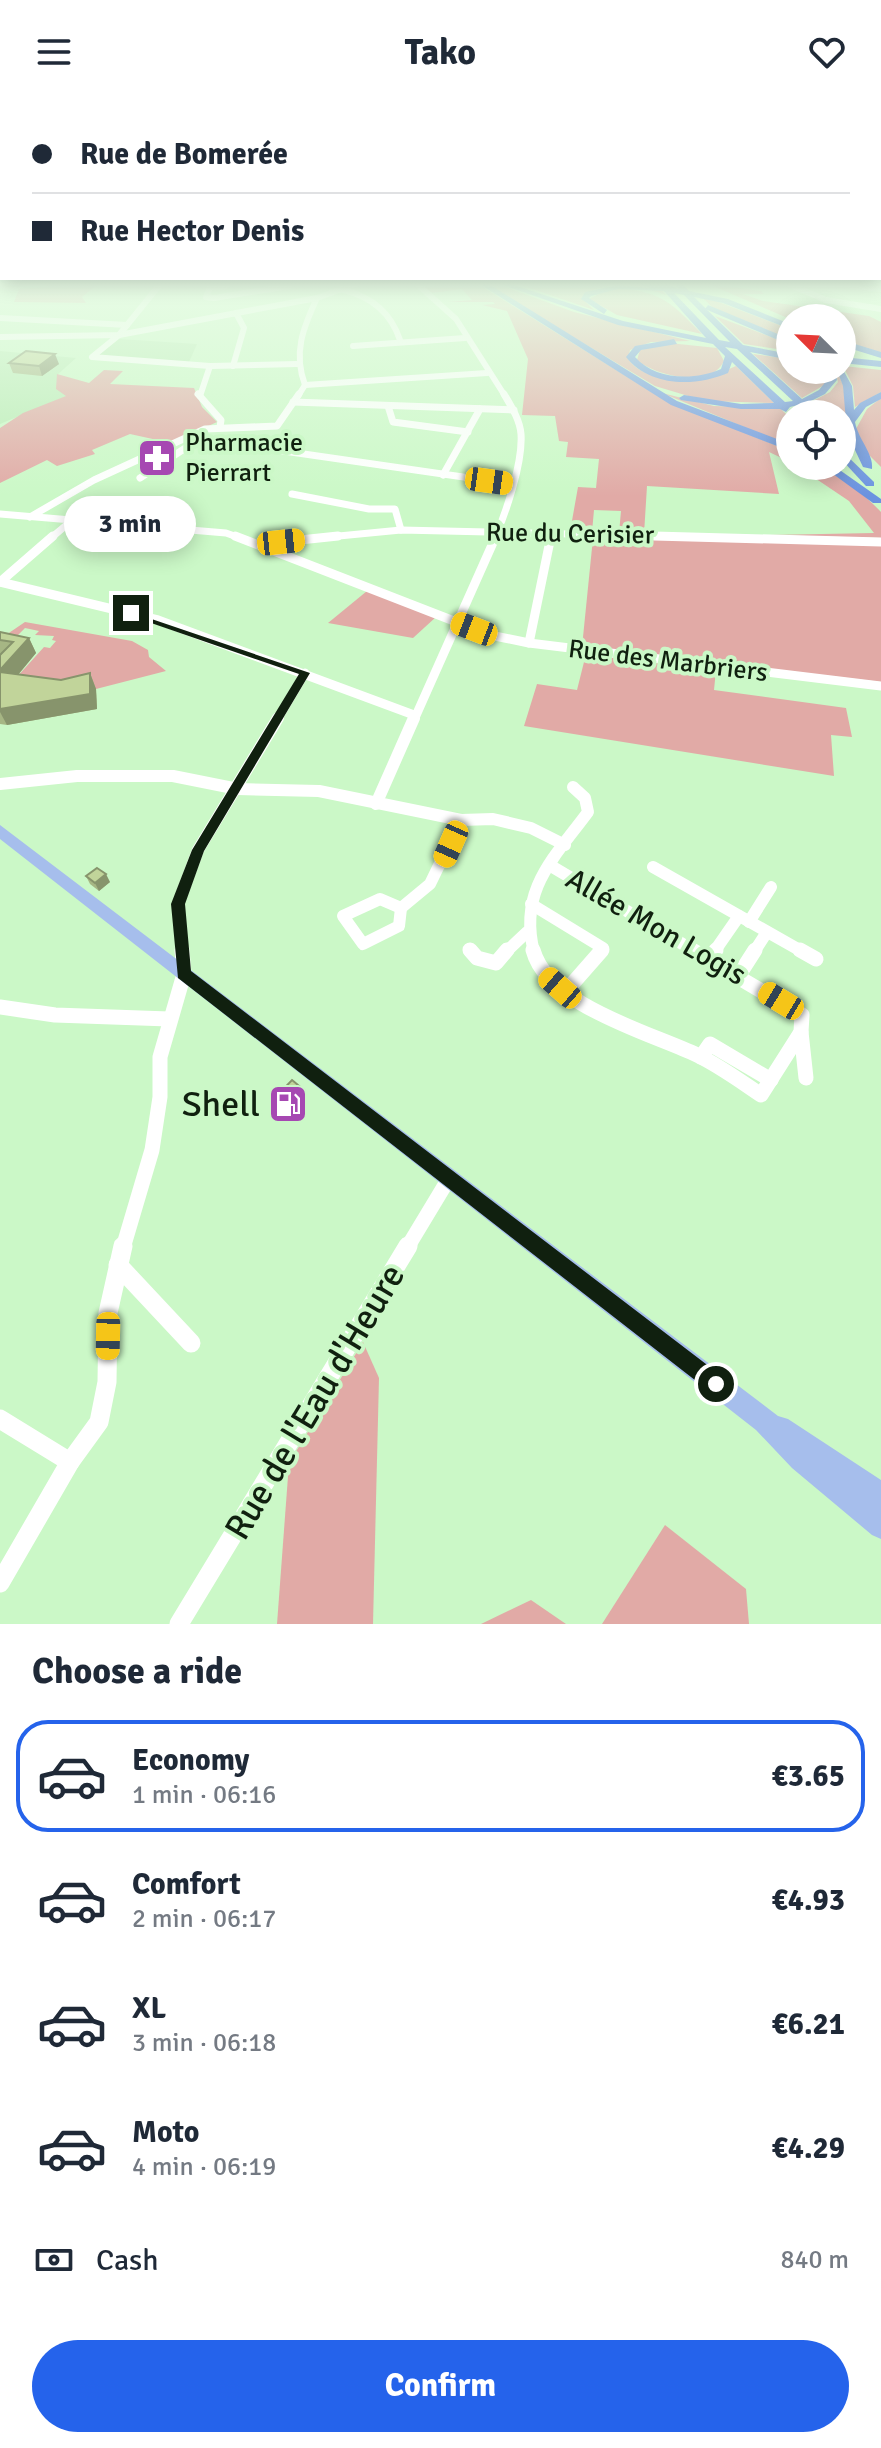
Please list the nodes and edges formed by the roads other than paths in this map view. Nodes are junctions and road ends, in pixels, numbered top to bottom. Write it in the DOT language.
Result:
graph roads {
  1 [pos="96,354"];
  2 [pos="236,354"];
  3 [pos="299,354"];
  4 [pos="475,354"];
  5 [pos="594,354"];
  6 [pos="633,354"];
  7 [pos="738,354"];
  8 [pos="748,354"];
  9 [pos="730,355"];
  10 [pos="82,356"];
  11 [pos="92,357"];
  12 [pos="856,363"];
  13 [pos="297,364"];
  14 [pos="210,366"];
  15 [pos="233,366"];
  16 [pos="881,366"];
  17 [pos="487,373"];
  18 [pos="636,380"];
  19 [pos="830,384"];
  20 [pos="305,385"];
  21 [pos="881,395"];
  22 [pos="777,400"];
  23 [pos="787,400"];
  24 [pos="798,400"];
  25 [pos="293,402"];
  26 [pos="388,406"];
  27 [pos="480,409"];
  28 [pos="514,410"];
  29 [pos="856,414"];
  30 [pos="220,427"];
  31 [pos="468,432"];
  32 [pos="187,437"];
  33 [pos="199,439"];
  34 [pos="776,443"];
  35 [pos="856,443"];
  36 [pos="856,455"];
  37 [pos="142,461"];
  38 [pos="158,466"];
  39 [pos="868,467"];
  40 [pos="856,471"];
  41 [pos="443,475"];
  42 [pos="140,478"];
  43 [pos="856,478"];
  44 [pos="848,480"];
  45 [pos="881,481"];
  46 [pos="512,484"];
  47 [pos="292,494"];
  48 [pos="880,501"];
  49 [pos="0,514"];
  50 [pos="30,517"];
  51 [pos="70,522"];
  52 [pos="401,530"];
  53 [pos="497,533"];
  54 [pos="552,533"];
  55 [pos="881,542"];
  56 [pos="259,544"];
  57 [pos="0,582"];
  58 [pos="458,623"];
  59 [pos="529,643"];
  60 [pos="305,673"];
  61 [pos="881,686"];
  62 [pos="414,715"];
  63 [pos="0,784"];
  64 [pos="573,787"];
  65 [pos="238,789"];
  66 [pos="376,804"];
  67 [pos="461,820"];
  68 [pos="0,831"];
  69 [pos="565,845"];
  70 [pos="551,866"];
  71 [pos="653,867"];
  72 [pos="771,887"];
  73 [pos="531,904"];
  74 [pos="401,908"];
  75 [pos="744,919"];
  76 [pos="527,932"];
  77 [pos="767,932"];
  78 [pos="470,950"];
  79 [pos="710,958"];
  80 [pos="816,959"];
  81 [pos="184,974"];
  82 [pos="739,975"];
  83 [pos="566,991"];
  84 [pos="0,1007"];
  85 [pos="169,1019"];
  86 [pos="801,1032"];
  87 [pos="806,1078"];
  88 [pos="448,1180"];
  89 [pos="118,1265"];
  90 [pos="191,1343"];
  91 [pos="0,1419"];
  92 [pos="765,1421"];
  93 [pos="70,1462"];
  94 [pos="881,1495"];
  95 [pos="881,1526"];
  96 [pos="0,1583"];
  97 [pos="179,1624"];
  1 -- 11 [label="street"];
  2 -- 15 [label="street"];
  3 -- 13 [label="street"];
  4 -- 17 [label="street"];
  5 -- 18 [label="highway"];
  6 -- 9 [label="highway"];
  7 -- 23 [label="highway"];
  8 -- 24 [label="highway"];
  9 -- 22 [label="highway"];
  10 -- 11 [label="street"];
  11 -- 14 [label="street"];
  12 -- 16 [label="highway"];
  13 -- 15 [label="street"];
  13 -- 20 [label="street"];
  14 -- 15 [label="street"];
  14 -- 30 [label="street"];
  17 -- 20 [label="street"];
  17 -- 28 [label="street"];
  18 -- 19 [label="highway"];
  18 -- 34 [label="highway"];
  20 -- 25 [label="street"];
  21 -- 29 [label="highway"];
  25 -- 26 [label="street"];
  25 -- 30 [label="street"];
  26 -- 27 [label="street"];
  26 -- 31 [label="street"];
  27 -- 28 [label="street"];
  27 -- 31 [label="street"];
  28 -- 46 [label="street"];
  30 -- 32 [label="street"];
  31 -- 41 [label="street"];
  32 -- 33 [label="street"];
  32 -- 37 [label="street"];
  33 -- 38 [label="street"];
  33 -- 41 [label="street"];
  35 -- 39 [label="highway"];
  36 -- 39 [label="highway"];
  37 -- 38 [label="street"];
  37 -- 50 [label="street"];
  38 -- 42 [label="street"];
  39 -- 45 [label="highway"];
  40 -- 48 [label="highway"];
  41 -- 46 [label="street"];
  43 -- 48 [label="highway"];
  44 -- 48 [label="highway"];
  46 -- 53 [label="street"];
  47 -- 52 [label="street"];
  49 -- 50 [label="street, Rue des Marbriers"];
  50 -- 51 [label="street, Rue des Marbriers"];
  51 -- 56 [label="street, Rue des Marbriers"];
  51 -- 57 [label="street"];
  52 -- 53 [label="street, Rue du Cerisier"];
  52 -- 56 [label="street, Rue du Cerisier"];
  53 -- 54 [label="street, Rue du Cerisier"];
  53 -- 58 [label="street"];
  54 -- 55 [label="street, Rue du Cerisier"];
  54 -- 59 [label="street"];
  56 -- 58 [label="street, Rue des Marbriers"];
  57 -- 60 [label="street"];
  58 -- 59 [label="street, Rue des Marbriers"];
  58 -- 62 [label="street"];
  59 -- 61 [label="street, Rue des Marbriers"];
  60 -- 62 [label="street"];
  60 -- 65 [label="street"];
  62 -- 66 [label="street"];
  63 -- 65 [label="street"];
  64 -- 69 [label="street"];
  65 -- 66 [label="street"];
  65 -- 81 [label="street"];
  66 -- 67 [label="street"];
  67 -- 69 [label="street"];
  67 -- 74 [label="street"];
  68 -- 81 [label="main road"];
  69 -- 70 [label="street"];
  70 -- 73 [label="street"];
  70 -- 79 [label="street, Allée Mon Logis"];
  71 -- 75 [label="street"];
  72 -- 75 [label="street"];
  73 -- 76 [label="street"];
  73 -- 83 [label="street"];
  74 -- 74 [label="street"];
  75 -- 77 [label="street"];
  75 -- 79 [label="street"];
  76 -- 78 [label="street"];
  76 -- 83 [label="street"];
  77 -- 80 [label="street"];
  77 -- 82 [label="street"];
  79 -- 82 [label="street, Allée Mon Logis"];
  81 -- 85 [label="street"];
  81 -- 88 [label="main road"];
  82 -- 86 [label="street, Allée Mon Logis"];
  83 -- 86 [label="street"];
  84 -- 85 [label="street"];
  85 -- 89 [label="street"];
  86 -- 87 [label="street"];
  88 -- 92 [label="main road"];
  88 -- 97 [label="street, Rue de l'Eau d'Heure"];
  89 -- 90 [label="street"];
  89 -- 93 [label="street"];
  91 -- 93 [label="street"];
  92 -- 94 [label="main road"];
  92 -- 95 [label="main road"];
  93 -- 96 [label="street"];
}
